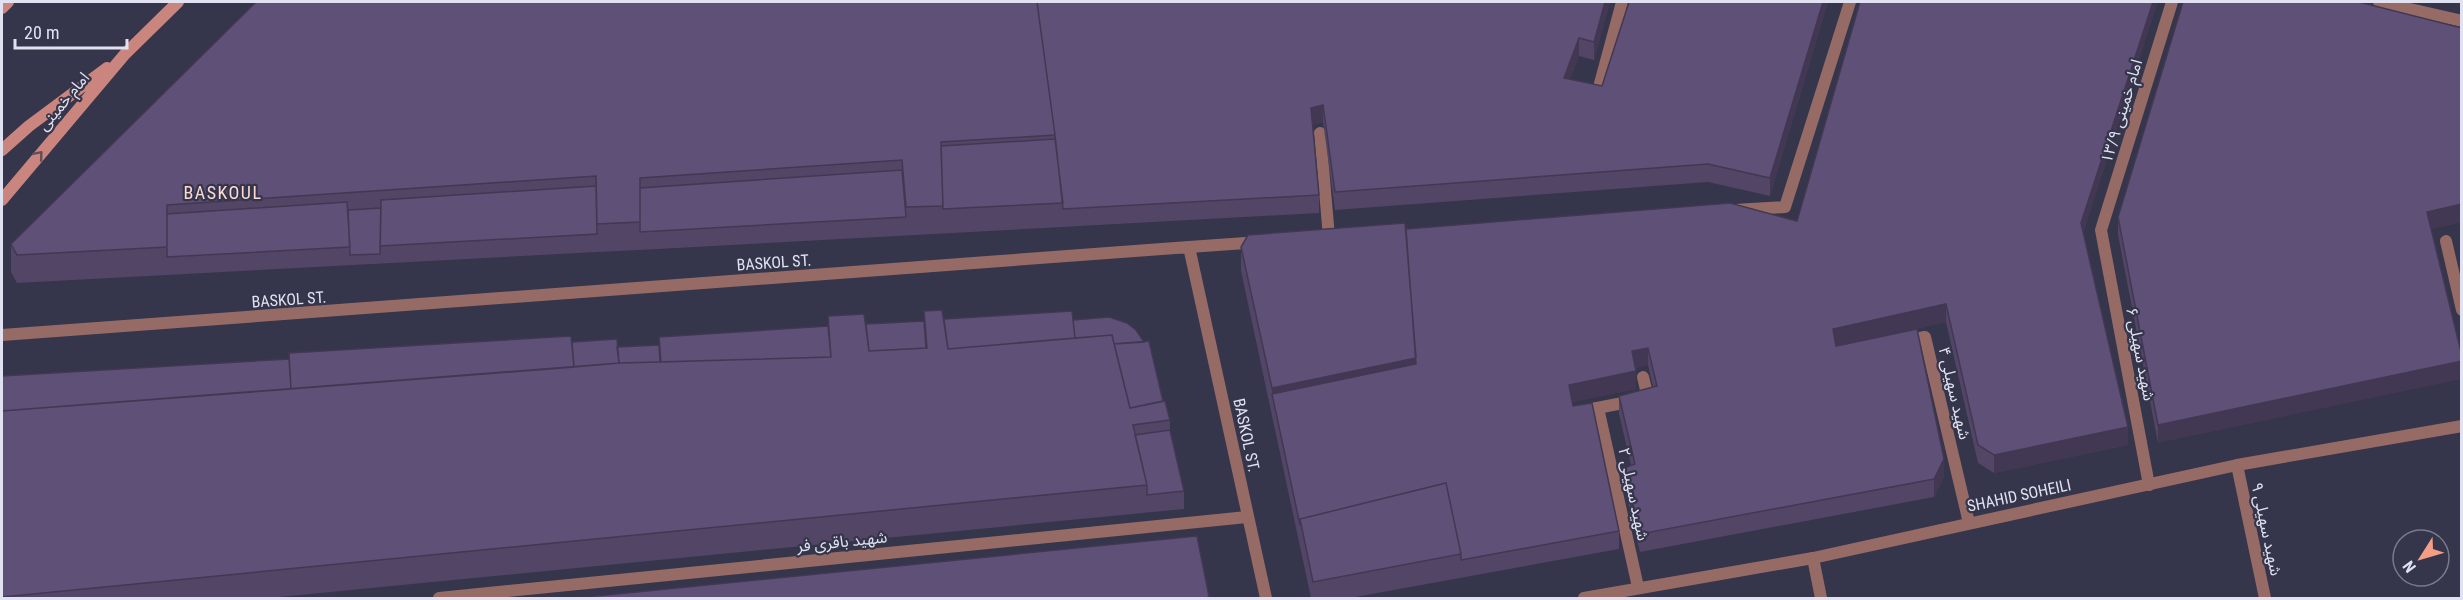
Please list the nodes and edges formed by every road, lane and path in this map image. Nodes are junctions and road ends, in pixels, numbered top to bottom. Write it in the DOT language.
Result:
graph roads {
  1 [pos="8,2"];
  2 [pos="178,2"];
  3 [pos="1622,2"];
  4 [pos="1850,2"];
  5 [pos="2172,2"];
  6 [pos="2379,2"];
  7 [pos="2,8"];
  8 [pos="2462,21"];
  9 [pos="125,54"];
  10 [pos="1599,87"];
  11 [pos="1320,133"];
  12 [pos="2,150"];
  13 [pos="2,200"];
  14 [pos="1717,211"];
  15 [pos="2101,230"];
  16 [pos="1329,237"];
  17 [pos="1271,241"];
  18 [pos="2446,241"];
  19 [pos="1189,247"];
  20 [pos="2462,310"];
  21 [pos="2,335"];
  22 [pos="1892,344"];
  23 [pos="1643,378"];
  24 [pos="1598,408"];
  25 [pos="1582,411"];
  26 [pos="2462,426"];
  27 [pos="2237,465"];
  28 [pos="2149,485"];
  29 [pos="1247,517"];
  30 [pos="1969,523"];
  31 [pos="1813,558"];
  32 [pos="1638,587"];
  33 [pos="439,598"];
  34 [pos="1266,598"];
  35 [pos="1584,598"];
  36 [pos="1821,598"];
  37 [pos="2265,598"];
  1 -- 7 [label="main road"];
  2 -- 9 [label="main road, امام خمینی"];
  3 -- 10 [label="street"];
  4 -- 14 [label="street"];
  5 -- 15 [label="street, امام خمینی ۱۳/۹"];
  6 -- 8 [label="street"];
  9 -- 12 [label="main road"];
  13 -- 9 [label="main road, امام خمینی, one-way"];
  11 -- 16 [label="street"];
  15 -- 28 [label="street, شهید سهیلی ۶"];
  17 -- 19 [label="street"];
  18 -- 20 [label="street"];
  19 -- 21 [label="street, BASKOL ST."];
  19 -- 29 [label="street, BASKOL ST."];
  22 -- 30 [label="street, شهید سهیلی ۴"];
  23 -- 24 [label="street"];
  24 -- 25 [label="street"];
  24 -- 32 [label="street, شهید سهیلی ۲"];
  26 -- 27 [label="street, SHAHID SOHEILI"];
  27 -- 28 [label="street, SHAHID SOHEILI"];
  27 -- 37 [label="street, شهید سهیلی ۹"];
  28 -- 30 [label="street, SHAHID SOHEILI"];
  29 -- 33 [label="street, شهید باقری فر"];
  29 -- 34 [label="street, BASKOL ST."];
  30 -- 31 [label="street, SHAHID SOHEILI"];
  31 -- 32 [label="street, SHAHID SOHEILI"];
  31 -- 36 [label="street"];
  32 -- 35 [label="street, SHAHID SOHEILI"];
}
